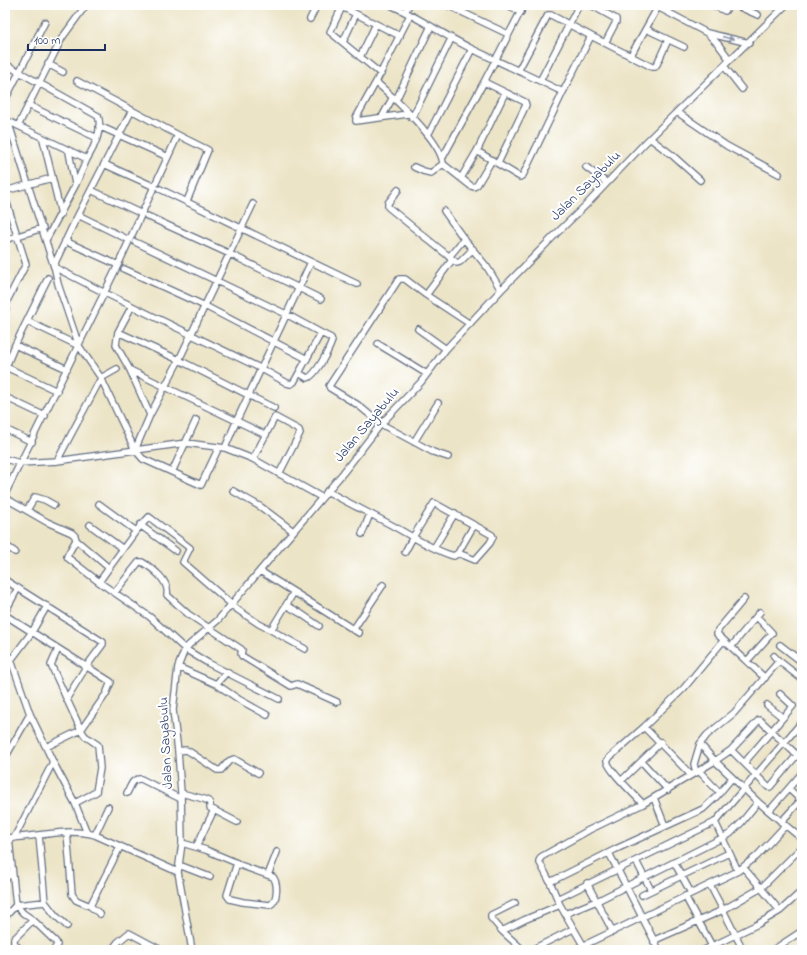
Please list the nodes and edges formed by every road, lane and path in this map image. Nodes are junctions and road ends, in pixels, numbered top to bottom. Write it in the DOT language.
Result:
graph roads {
  1 [pos="86,5"];
  2 [pos="317,5"];
  3 [pos="391,5"];
  4 [pos="409,5"];
  5 [pos="448,5"];
  6 [pos="508,5"];
  7 [pos="524,5"];
  8 [pos="580,5"];
  9 [pos="591,5"];
  10 [pos="712,5"];
  11 [pos="730,5"];
  12 [pos="735,5"];
  13 [pos="786,5"];
  14 [pos="342,6"];
  15 [pos="657,6"];
  16 [pos="521,12"];
  17 [pos="408,13"];
  18 [pos="356,14"];
  19 [pos="758,15"];
  20 [pos="310,19"];
  21 [pos="45,22"];
  22 [pos="376,24"];
  23 [pos="569,25"];
  24 [pos="432,26"];
  25 [pos="646,29"];
  26 [pos="707,33"];
  27 [pos="508,34"];
  28 [pos="400,36"];
  29 [pos="591,36"];
  30 [pos="451,39"];
  31 [pos="668,40"];
  32 [pos="343,42"];
  33 [pos="749,42"];
  34 [pos="605,43"];
  35 [pos="684,47"];
  36 [pos="472,49"];
  37 [pos="631,55"];
  38 [pos="360,57"];
  39 [pos="494,60"];
  40 [pos="730,60"];
  41 [pos="5,64"];
  42 [pos="48,64"];
  43 [pos="724,66"];
  44 [pos="518,71"];
  45 [pos="19,72"];
  46 [pos="63,72"];
  47 [pos="381,74"];
  48 [pos="77,81"];
  49 [pos="540,81"];
  50 [pos="376,82"];
  51 [pos="484,82"];
  52 [pos="39,83"];
  53 [pos="742,89"];
  54 [pos="563,92"];
  55 [pos="6,93"];
  56 [pos="505,93"];
  57 [pos="394,99"];
  58 [pos="5,100"];
  59 [pos="28,105"];
  60 [pos="132,110"];
  61 [pos="677,112"];
  62 [pos="410,116"];
  63 [pos="382,117"];
  64 [pos="6,121"];
  65 [pos="18,126"];
  66 [pos="99,126"];
  67 [pos="119,135"];
  68 [pos="178,135"];
  69 [pos="428,135"];
  70 [pos="97,138"];
  71 [pos="43,139"];
  72 [pos="651,139"];
  73 [pos="477,151"];
  74 [pos="69,152"];
  75 [pos="168,157"];
  76 [pos="443,157"];
  77 [pos="87,159"];
  78 [pos="492,160"];
  79 [pos="498,163"];
  80 [pos="104,164"];
  81 [pos="443,164"];
  82 [pos="586,166"];
  83 [pos="414,167"];
  84 [pos="779,174"];
  85 [pos="52,178"];
  86 [pos="461,178"];
  87 [pos="700,180"];
  88 [pos="607,183"];
  89 [pos="76,184"];
  90 [pos="28,185"];
  91 [pos="158,188"];
  92 [pos="91,190"];
  93 [pos="398,190"];
  94 [pos="5,191"];
  95 [pos="5,197"];
  96 [pos="186,201"];
  97 [pos="253,204"];
  98 [pos="444,211"];
  99 [pos="61,214"];
  100 [pos="78,215"];
  101 [pos="145,215"];
  102 [pos="43,228"];
  103 [pos="242,228"];
  104 [pos="17,236"];
  105 [pos="464,239"];
  106 [pos="5,240"];
  107 [pos="46,240"];
  108 [pos="65,241"];
  109 [pos="132,241"];
  110 [pos="473,249"];
  111 [pos="230,254"];
  112 [pos="451,258"];
  113 [pos="311,262"];
  114 [pos="54,265"];
  115 [pos="121,267"];
  116 [pos="48,278"];
  117 [pos="216,281"];
  118 [pos="357,284"];
  119 [pos="299,288"];
  120 [pos="501,290"];
  121 [pos="105,293"];
  122 [pos="426,295"];
  123 [pos="321,299"];
  124 [pos="132,306"];
  125 [pos="205,306"];
  126 [pos="6,308"];
  127 [pos="286,314"];
  128 [pos="26,321"];
  129 [pos="470,324"];
  130 [pos="418,329"];
  131 [pos="118,332"];
  132 [pos="321,333"];
  133 [pos="191,334"];
  134 [pos="274,341"];
  135 [pos="378,344"];
  136 [pos="15,345"];
  137 [pos="79,346"];
  138 [pos="446,349"];
  139 [pos="307,359"];
  140 [pos="179,360"];
  141 [pos="5,368"];
  142 [pos="67,369"];
  143 [pos="117,369"];
  144 [pos="262,369"];
  145 [pos="130,370"];
  146 [pos="299,373"];
  147 [pos="427,374"];
  148 [pos="101,378"];
  149 [pos="165,388"];
  150 [pos="57,392"];
  151 [pos="249,395"];
  152 [pos="5,397"];
  153 [pos="438,403"];
  154 [pos="274,408"];
  155 [pos="150,415"];
  156 [pos="45,416"];
  157 [pos="196,420"];
  158 [pos="236,422"];
  159 [pos="381,424"];
  160 [pos="5,429"];
  161 [pos="266,435"];
  162 [pos="32,442"];
  163 [pos="414,442"];
  164 [pos="186,443"];
  165 [pos="222,448"];
  166 [pos="135,450"];
  167 [pos="448,457"];
  168 [pos="5,459"];
  169 [pos="253,459"];
  170 [pos="56,461"];
  171 [pos="20,463"];
  172 [pos="172,472"];
  173 [pos="279,474"];
  174 [pos="233,491"];
  175 [pos="327,492"];
  176 [pos="5,494"];
  177 [pos="321,497"];
  178 [pos="5,498"];
  179 [pos="99,504"];
  180 [pos="54,505"];
  181 [pos="27,510"];
  182 [pos="454,513"];
  183 [pos="370,514"];
  184 [pos="90,525"];
  185 [pos="140,525"];
  186 [pos="474,525"];
  187 [pos="136,531"];
  188 [pos="293,531"];
  189 [pos="362,534"];
  190 [pos="413,537"];
  191 [pos="76,540"];
  192 [pos="5,545"];
  193 [pos="434,548"];
  194 [pos="123,549"];
  195 [pos="176,551"];
  196 [pos="15,552"];
  197 [pos="405,552"];
  198 [pos="458,553"];
  199 [pos="109,568"];
  200 [pos="260,571"];
  201 [pos="5,580"];
  202 [pos="99,582"];
  203 [pos="383,585"];
  204 [pos="18,588"];
  205 [pos="115,592"];
  206 [pos="294,592"];
  207 [pos="744,599"];
  208 [pos="232,605"];
  209 [pos="286,605"];
  210 [pos="47,606"];
  211 [pos="5,614"];
  212 [pos="319,626"];
  213 [pos="210,628"];
  214 [pos="271,630"];
  215 [pos="354,630"];
  216 [pos="32,632"];
  217 [pos="359,633"];
  218 [pos="723,641"];
  219 [pos="780,645"];
  220 [pos="731,647"];
  221 [pos="58,649"];
  222 [pos="185,649"];
  223 [pos="305,649"];
  224 [pos="5,653"];
  225 [pos="774,656"];
  226 [pos="11,660"];
  227 [pos="747,661"];
  228 [pos="779,661"];
  229 [pos="802,662"];
  230 [pos="86,667"];
  231 [pos="178,667"];
  232 [pos="227,672"];
  233 [pos="765,678"];
  234 [pos="802,679"];
  235 [pos="216,684"];
  236 [pos="780,694"];
  237 [pos="67,698"];
  238 [pos="279,699"];
  239 [pos="337,702"];
  240 [pos="767,705"];
  241 [pos="30,714"];
  242 [pos="267,715"];
  243 [pos="782,717"];
  244 [pos="802,722"];
  245 [pos="644,727"];
  246 [pos="81,730"];
  247 [pos="771,730"];
  248 [pos="661,742"];
  249 [pos="784,742"];
  250 [pos="700,744"];
  251 [pos="46,747"];
  252 [pos="802,749"];
  253 [pos="731,750"];
  254 [pos="178,751"];
  255 [pos="800,757"];
  256 [pos="5,758"];
  257 [pos="715,761"];
  258 [pos="53,762"];
  259 [pos="642,762"];
  260 [pos="744,763"];
  261 [pos="258,773"];
  262 [pos="695,773"];
  263 [pos="802,773"];
  264 [pos="756,775"];
  265 [pos="732,778"];
  266 [pos="622,780"];
  267 [pos="744,788"];
  268 [pos="716,789"];
  269 [pos="789,789"];
  270 [pos="668,790"];
  271 [pos="127,793"];
  272 [pos="181,796"];
  273 [pos="654,798"];
  274 [pos="802,800"];
  275 [pos="758,802"];
  276 [pos="75,803"];
  277 [pos="643,804"];
  278 [pos="108,807"];
  279 [pos="214,810"];
  280 [pos="769,811"];
  281 [pos="237,822"];
  282 [pos="715,822"];
  283 [pos="783,824"];
  284 [pos="665,826"];
  285 [pos="66,832"];
  286 [pos="87,833"];
  287 [pos="39,835"];
  288 [pos="95,835"];
  289 [pos="9,838"];
  290 [pos="722,838"];
  291 [pos="802,839"];
  292 [pos="182,843"];
  293 [pos="120,847"];
  294 [pos="196,847"];
  295 [pos="802,847"];
  296 [pos="277,852"];
  297 [pos="609,852"];
  298 [pos="729,853"];
  299 [pos="636,861"];
  300 [pos="674,862"];
  301 [pos="237,864"];
  302 [pos="743,867"];
  303 [pos="179,868"];
  304 [pos="618,870"];
  305 [pos="738,871"];
  306 [pos="12,872"];
  307 [pos="268,875"];
  308 [pos="210,876"];
  309 [pos="682,876"];
  310 [pos="644,877"];
  311 [pos="5,878"];
  312 [pos="550,882"];
  313 [pos="587,883"];
  314 [pos="710,885"];
  315 [pos="626,886"];
  316 [pos="761,888"];
  317 [pos="651,890"];
  318 [pos="802,891"];
  319 [pos="642,895"];
  320 [pos="688,895"];
  321 [pos="557,899"];
  322 [pos="597,900"];
  323 [pos="46,902"];
  324 [pos="515,903"];
  325 [pos="16,905"];
  326 [pos="560,905"];
  327 [pos="90,906"];
  328 [pos="723,910"];
  329 [pos="780,911"];
  330 [pos="100,914"];
  331 [pos="565,914"];
  332 [pos="5,917"];
  333 [pos="642,918"];
  334 [pos="33,920"];
  335 [pos="699,920"];
  336 [pos="67,926"];
  337 [pos="573,929"];
  338 [pos="502,931"];
  339 [pos="802,931"];
  340 [pos="613,932"];
  341 [pos="736,935"];
  342 [pos="654,942"];
  343 [pos="712,946"];
  344 [pos="585,948"];
  345 [pos="19,949"];
  346 [pos="54,950"];
  347 [pos="112,950"];
  348 [pos="161,950"];
  349 [pos="192,950"];
  350 [pos="523,950"];
  351 [pos="531,950"];
  352 [pos="574,950"];
  353 [pos="659,950"];
  354 [pos="704,950"];
  355 [pos="743,950"];
  356 [pos="773,950"];
  1 -- 42 [label="street"];
  2 -- 20 [label="street"];
  3 -- 17 [label="street"];
  4 -- 17 [label="street"];
  5 -- 27 [label="street"];
  6 -- 16 [label="street"];
  7 -- 16 [label="street"];
  8 -- 23 [label="street"];
  9 -- 34 [label="street"];
  10 -- 11 [label="street"];
  12 -- 19 [label="street"];
  13 -- 33 [label="street, Jalan Sayabulu"];
  14 -- 18 [label="street"];
  14 -- 32 [label="street"];
  15 -- 25 [label="street"];
  15 -- 26 [label="street"];
  16 -- 27 [label="street"];
  17 -- 24 [label="street"];
  17 -- 28 [label="street"];
  18 -- 22 [label="street"];
  18 -- 32 [label="street"];
  21 -- 45 [label="street"];
  22 -- 28 [label="street"];
  22 -- 38 [label="street"];
  23 -- 29 [label="street"];
  23 -- 44 [label="street"];
  23 -- 49 [label="street"];
  24 -- 30 [label="street"];
  24 -- 57 [label="street"];
  25 -- 31 [label="street"];
  25 -- 37 [label="street"];
  26 -- 33 [label="street, one-way"];
  26 -- 40 [label="street"];
  27 -- 39 [label="street"];
  28 -- 47 [label="street"];
  29 -- 34 [label="street"];
  29 -- 54 [label="street"];
  30 -- 36 [label="street"];
  30 -- 62 [label="street"];
  31 -- 35 [label="street"];
  31 -- 37 [label="street"];
  32 -- 38 [label="street"];
  33 -- 40 [label="street, Jalan Sayabulu"];
  34 -- 37 [label="street"];
  36 -- 39 [label="street"];
  36 -- 69 [label="street"];
  38 -- 47 [label="street"];
  39 -- 44 [label="street"];
  39 -- 51 [label="street"];
  40 -- 43 [label="street, Jalan Sayabulu"];
  41 -- 45 [label="street"];
  42 -- 46 [label="street"];
  42 -- 52 [label="street"];
  43 -- 53 [label="street"];
  43 -- 61 [label="street, Jalan Sayabulu"];
  44 -- 49 [label="street"];
  45 -- 52 [label="street"];
  45 -- 55 [label="street"];
  47 -- 50 [label="street"];
  48 -- 60 [label="street"];
  49 -- 54 [label="street"];
  50 -- 57 [label="street"];
  50 -- 63 [label="street"];
  51 -- 56 [label="street"];
  51 -- 76 [label="street"];
  52 -- 59 [label="street"];
  52 -- 66 [label="street"];
  54 -- 79 [label="street"];
  55 -- 58 [label="street"];
  56 -- 73 [label="street"];
  56 -- 79 [label="street"];
  57 -- 62 [label="street"];
  57 -- 63 [label="street"];
  59 -- 65 [label="street"];
  59 -- 70 [label="street"];
  60 -- 67 [label="street"];
  60 -- 68 [label="street"];
  61 -- 72 [label="street, Jalan Sayabulu"];
  61 -- 84 [label="street"];
  62 -- 63 [label="street"];
  62 -- 69 [label="street"];
  64 -- 65 [label="street"];
  64 -- 90 [label="street"];
  65 -- 71 [label="street"];
  66 -- 67 [label="street"];
  66 -- 70 [label="street"];
  67 -- 75 [label="street"];
  67 -- 80 [label="street"];
  68 -- 75 [label="street"];
  68 -- 96 [label="street"];
  69 -- 76 [label="street"];
  70 -- 77 [label="street"];
  71 -- 74 [label="street"];
  71 -- 85 [label="street"];
  72 -- 87 [label="street"];
  72 -- 88 [label="street, Jalan Sayabulu"];
  73 -- 78 [label="street"];
  73 -- 86 [label="street"];
  74 -- 77 [label="street"];
  74 -- 89 [label="street"];
  75 -- 91 [label="street"];
  76 -- 81 [label="street"];
  77 -- 89 [label="street"];
  78 -- 79 [label="street"];
  78 -- 86 [label="street"];
  80 -- 91 [label="street"];
  80 -- 92 [label="street"];
  81 -- 83 [label="street"];
  81 -- 86 [label="street"];
  82 -- 88 [label="street"];
  85 -- 90 [label="street"];
  85 -- 99 [label="street"];
  88 -- 120 [label="street, Jalan Sayabulu"];
  89 -- 99 [label="street"];
  90 -- 94 [label="street"];
  90 -- 102 [label="street"];
  91 -- 96 [label="street"];
  91 -- 101 [label="street"];
  92 -- 100 [label="street"];
  92 -- 101 [label="street"];
  93 -- 112 [label="street"];
  95 -- 104 [label="street"];
  96 -- 103 [label="street"];
  97 -- 103 [label="street"];
  98 -- 105 [label="street"];
  99 -- 107 [label="street"];
  100 -- 108 [label="street"];
  100 -- 109 [label="street"];
  101 -- 109 [label="street"];
  101 -- 111 [label="street"];
  102 -- 104 [label="street"];
  102 -- 107 [label="street"];
  103 -- 111 [label="street"];
  103 -- 113 [label="street"];
  104 -- 106 [label="street"];
  104 -- 126 [label="street"];
  105 -- 110 [label="street"];
  105 -- 112 [label="street"];
  107 -- 114 [label="street"];
  108 -- 114 [label="street"];
  108 -- 115 [label="street"];
  109 -- 115 [label="street"];
  109 -- 117 [label="street"];
  110 -- 112 [label="street"];
  110 -- 120 [label="street"];
  111 -- 117 [label="street"];
  111 -- 119 [label="street"];
  112 -- 122 [label="street"];
  113 -- 118 [label="street"];
  113 -- 119 [label="street"];
  114 -- 121 [label="street"];
  114 -- 137 [label="street"];
  115 -- 121 [label="street"];
  115 -- 125 [label="street"];
  116 -- 128 [label="street"];
  117 -- 125 [label="street"];
  117 -- 127 [label="street"];
  119 -- 123 [label="street"];
  119 -- 127 [label="street"];
  120 -- 129 [label="street, Jalan Sayabulu"];
  121 -- 124 [label="street"];
  121 -- 137 [label="street"];
  122 -- 129 [label="street"];
  122 -- 159 [label="street"];
  124 -- 131 [label="street"];
  124 -- 133 [label="street"];
  125 -- 133 [label="street"];
  125 -- 134 [label="street"];
  127 -- 132 [label="street"];
  127 -- 134 [label="street"];
  128 -- 136 [label="street"];
  128 -- 137 [label="street"];
  129 -- 138 [label="street, Jalan Sayabulu"];
  130 -- 138 [label="street"];
  131 -- 140 [label="street"];
  131 -- 145 [label="street"];
  132 -- 139 [label="street"];
  132 -- 146 [label="street"];
  133 -- 140 [label="street"];
  133 -- 144 [label="street"];
  134 -- 139 [label="street"];
  134 -- 144 [label="street"];
  135 -- 147 [label="street"];
  136 -- 141 [label="street"];
  136 -- 142 [label="street"];
  137 -- 142 [label="street"];
  137 -- 148 [label="street"];
  138 -- 147 [label="street, Jalan Sayabulu"];
  139 -- 146 [label="street"];
  140 -- 149 [label="street"];
  140 -- 151 [label="street"];
  141 -- 150 [label="street"];
  142 -- 150 [label="street"];
  143 -- 148 [label="street"];
  144 -- 146 [label="street"];
  144 -- 151 [label="street"];
  145 -- 149 [label="street"];
  145 -- 155 [label="street"];
  147 -- 159 [label="street, Jalan Sayabulu"];
  148 -- 166 [label="street"];
  148 -- 170 [label="street"];
  149 -- 155 [label="street"];
  149 -- 158 [label="street"];
  150 -- 156 [label="street"];
  151 -- 154 [label="street"];
  151 -- 158 [label="street"];
  152 -- 156 [label="street"];
  153 -- 163 [label="street"];
  155 -- 166 [label="street"];
  156 -- 162 [label="street"];
  157 -- 164 [label="street"];
  158 -- 161 [label="street"];
  158 -- 165 [label="street"];
  159 -- 163 [label="street"];
  159 -- 175 [label="street, Jalan Sayabulu"];
  160 -- 162 [label="street"];
  161 -- 169 [label="street"];
  161 -- 173 [label="street"];
  162 -- 171 [label="street"];
  163 -- 167 [label="street"];
  164 -- 165 [label="street"];
  164 -- 166 [label="street"];
  164 -- 172 [label="street"];
  165 -- 169 [label="street"];
  165 -- 172 [label="street"];
  166 -- 170 [label="street"];
  166 -- 172 [label="street"];
  168 -- 171 [label="street"];
  169 -- 173 [label="street"];
  170 -- 171 [label="street"];
  171 -- 176 [label="street"];
  173 -- 177 [label="street"];
  174 -- 188 [label="street"];
  175 -- 177 [label="street, Jalan Sayabulu"];
  175 -- 183 [label="street"];
  177 -- 188 [label="street, Jalan Sayabulu"];
  178 -- 181 [label="street"];
  179 -- 187 [label="street"];
  180 -- 181 [label="street"];
  181 -- 191 [label="street"];
  182 -- 186 [label="street"];
  182 -- 190 [label="street"];
  182 -- 193 [label="street"];
  183 -- 189 [label="street"];
  183 -- 190 [label="street"];
  184 -- 194 [label="street"];
  185 -- 187 [label="street"];
  185 -- 195 [label="street"];
  185 -- 208 [label="street"];
  186 -- 198 [label="street"];
  186 -- 198 [label="street"];
  187 -- 194 [label="street"];
  188 -- 200 [label="street, Jalan Sayabulu"];
  190 -- 193 [label="street"];
  190 -- 197 [label="street"];
  191 -- 199 [label="street"];
  191 -- 202 [label="street"];
  192 -- 196 [label="street"];
  193 -- 198 [label="street"];
  194 -- 199 [label="street"];
  199 -- 202 [label="street"];
  200 -- 206 [label="street"];
  200 -- 208 [label="street, Jalan Sayabulu"];
  201 -- 204 [label="street"];
  202 -- 205 [label="street"];
  203 -- 215 [label="street"];
  204 -- 210 [label="street"];
  204 -- 211 [label="street"];
  205 -- 213 [label="street"];
  205 -- 222 [label="street"];
  206 -- 209 [label="street"];
  206 -- 215 [label="street"];
  207 -- 218 [label="street"];
  208 -- 213 [label="street, Jalan Sayabulu"];
  208 -- 214 [label="street"];
  209 -- 212 [label="street"];
  209 -- 214 [label="street"];
  210 -- 216 [label="street"];
  210 -- 230 [label="street"];
  211 -- 216 [label="street"];
  213 -- 222 [label="street, Jalan Sayabulu"];
  213 -- 239 [label="street"];
  214 -- 223 [label="street"];
  215 -- 217 [label="street"];
  216 -- 221 [label="street"];
  216 -- 226 [label="street"];
  218 -- 220 [label="street"];
  218 -- 245 [label="street"];
  219 -- 229 [label="street"];
  220 -- 227 [label="street"];
  220 -- 227 [label="street"];
  221 -- 230 [label="street"];
  221 -- 237 [label="street"];
  222 -- 231 [label="street, Jalan Sayabulu"];
  222 -- 232 [label="street"];
  224 -- 226 [label="street"];
  225 -- 228 [label="street"];
  226 -- 241 [label="street"];
  227 -- 233 [label="street"];
  228 -- 233 [label="street"];
  228 -- 234 [label="street"];
  230 -- 237 [label="street"];
  230 -- 246 [label="street"];
  231 -- 235 [label="street"];
  231 -- 254 [label="street, Jalan Sayabulu"];
  232 -- 235 [label="street"];
  232 -- 238 [label="street"];
  233 -- 250 [label="street"];
  235 -- 242 [label="street"];
  236 -- 243 [label="street"];
  237 -- 246 [label="street"];
  240 -- 243 [label="street"];
  241 -- 251 [label="street"];
  241 -- 256 [label="street"];
  243 -- 247 [label="street"];
  244 -- 249 [label="street"];
  245 -- 248 [label="street"];
  245 -- 266 [label="street"];
  246 -- 251 [label="street"];
  246 -- 276 [label="street"];
  247 -- 249 [label="street"];
  247 -- 253 [label="street"];
  247 -- 260 [label="street"];
  248 -- 259 [label="street"];
  248 -- 262 [label="street"];
  249 -- 255 [label="street"];
  249 -- 264 [label="street"];
  250 -- 257 [label="street"];
  250 -- 262 [label="street"];
  251 -- 258 [label="street"];
  252 -- 255 [label="street"];
  253 -- 257 [label="street"];
  253 -- 260 [label="street"];
  254 -- 261 [label="street"];
  254 -- 272 [label="street, Jalan Sayabulu"];
  255 -- 264 [label="street"];
  257 -- 262 [label="street"];
  257 -- 265 [label="street"];
  258 -- 276 [label="street"];
  258 -- 289 [label="street"];
  259 -- 266 [label="street"];
  259 -- 270 [label="street"];
  260 -- 264 [label="street"];
  262 -- 268 [label="street"];
  262 -- 270 [label="street"];
  263 -- 269 [label="street"];
  264 -- 267 [label="street"];
  265 -- 267 [label="street"];
  265 -- 284 [label="street"];
  266 -- 277 [label="street"];
  267 -- 275 [label="street"];
  267 -- 282 [label="street"];
  269 -- 274 [label="street"];
  269 -- 280 [label="street"];
  270 -- 273 [label="street"];
  271 -- 272 [label="street"];
  272 -- 279 [label="street"];
  272 -- 292 [label="street, Jalan Sayabulu"];
  273 -- 277 [label="street"];
  273 -- 284 [label="street"];
  274 -- 283 [label="street"];
  275 -- 280 [label="street"];
  275 -- 290 [label="street"];
  276 -- 286 [label="street"];
  277 -- 312 [label="street"];
  278 -- 288 [label="street"];
  279 -- 281 [label="street"];
  279 -- 294 [label="street"];
  280 -- 283 [label="street"];
  282 -- 290 [label="street"];
  282 -- 299 [label="street"];
  283 -- 291 [label="street"];
  283 -- 302 [label="street"];
  284 -- 297 [label="street"];
  285 -- 286 [label="street"];
  285 -- 287 [label="street"];
  285 -- 327 [label="street"];
  286 -- 288 [label="street"];
  287 -- 289 [label="street"];
  287 -- 323 [label="street"];
  288 -- 293 [label="street"];
  289 -- 306 [label="street"];
  290 -- 298 [label="street"];
  290 -- 300 [label="street"];
  292 -- 294 [label="street"];
  292 -- 303 [label="street, Jalan Sayabulu"];
  293 -- 303 [label="street"];
  293 -- 327 [label="street"];
  294 -- 301 [label="street"];
  295 -- 316 [label="street"];
  296 -- 307 [label="street"];
  297 -- 304 [label="street"];
  297 -- 312 [label="street"];
  298 -- 305 [label="street"];
  298 -- 309 [label="street"];
  299 -- 304 [label="street"];
  299 -- 310 [label="street"];
  300 -- 309 [label="street"];
  300 -- 310 [label="street"];
  301 -- 307 [label="street"];
  301 -- 307 [label="street"];
  302 -- 305 [label="street"];
  302 -- 316 [label="street"];
  303 -- 308 [label="street"];
  303 -- 349 [label="street, Jalan Sayabulu"];
  304 -- 313 [label="street"];
  304 -- 315 [label="street"];
  305 -- 314 [label="street"];
  306 -- 311 [label="street"];
  306 -- 325 [label="street"];
  309 -- 317 [label="street"];
  309 -- 320 [label="street"];
  310 -- 315 [label="street"];
  310 -- 317 [label="street"];
  312 -- 321 [label="street"];
  313 -- 321 [label="street"];
  313 -- 322 [label="street"];
  314 -- 320 [label="street"];
  314 -- 328 [label="street"];
  315 -- 322 [label="street"];
  315 -- 333 [label="street"];
  316 -- 328 [label="street"];
  316 -- 329 [label="street"];
  317 -- 319 [label="street"];
  318 -- 329 [label="street"];
  320 -- 333 [label="street"];
  320 -- 335 [label="street"];
  321 -- 326 [label="street"];
  322 -- 331 [label="street"];
  322 -- 340 [label="street"];
  323 -- 325 [label="street"];
  323 -- 336 [label="street"];
  324 -- 338 [label="street"];
  325 -- 332 [label="street"];
  325 -- 334 [label="street"];
  326 -- 331 [label="street"];
  326 -- 338 [label="street"];
  327 -- 330 [label="street"];
  328 -- 335 [label="street"];
  328 -- 341 [label="street"];
  329 -- 341 [label="street"];
  331 -- 337 [label="street"];
  333 -- 340 [label="street"];
  333 -- 342 [label="street"];
  334 -- 345 [label="street"];
  334 -- 346 [label="street"];
  335 -- 342 [label="street"];
  335 -- 343 [label="street"];
  337 -- 344 [label="street"];
  337 -- 351 [label="street"];
  338 -- 350 [label="street"];
  339 -- 356 [label="street"];
  340 -- 344 [label="street"];
  341 -- 343 [label="street"];
  341 -- 355 [label="street"];
  342 -- 353 [label="street"];
  343 -- 354 [label="street"];
  344 -- 352 [label="street"];
  347 -- 348 [label="street"];
}
